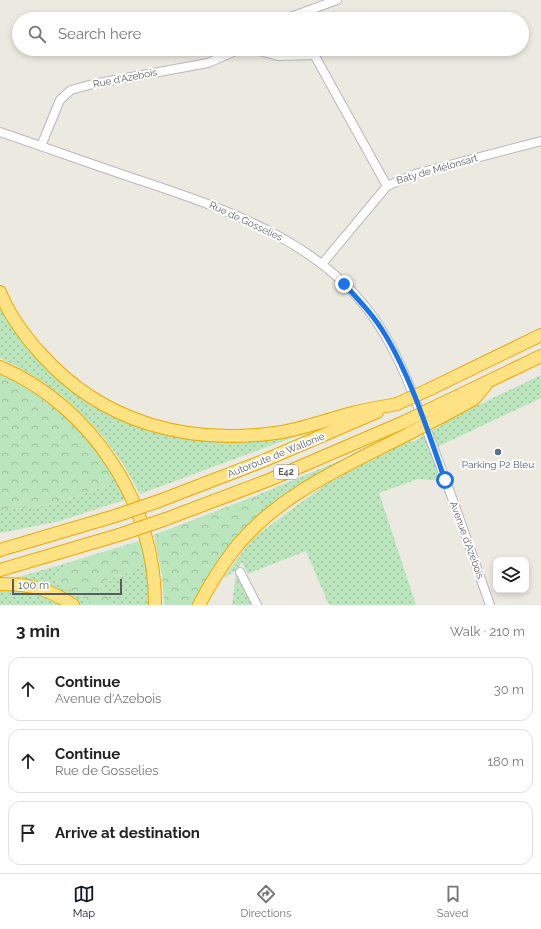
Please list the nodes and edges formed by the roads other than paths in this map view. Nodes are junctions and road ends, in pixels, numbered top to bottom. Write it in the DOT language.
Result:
graph roads {
  1 [pos="337,0"];
  2 [pos="306,12"];
  3 [pos="224,56"];
  4 [pos="314,56"];
  5 [pos="0,132"];
  6 [pos="541,141"];
  7 [pos="41,146"];
  8 [pos="387,186"];
  9 [pos="322,264"];
  10 [pos="0,292"];
  11 [pos="541,335"];
  12 [pos="541,356"];
  13 [pos="0,367"];
  14 [pos="397,404"];
  15 [pos="439,412"];
  16 [pos="435,452"];
  17 [pos="0,550"];
  18 [pos="0,570"];
  19 [pos="240,572"];
  20 [pos="0,584"];
  21 [pos="73,605"];
  22 [pos="155,605"];
  23 [pos="199,605"];
  24 [pos="257,605"];
  25 [pos="490,605"];
  1 -- 2 [label="street"];
  3 -- 7 [label="street, Rue d'Azebois"];
  4 -- 8 [label="street"];
  5 -- 7 [label="street, Rue de Gosselies"];
  6 -- 8 [label="street, Baty de Mélonsart"];
  7 -- 9 [label="street, Rue de Gosselies"];
  8 -- 9 [label="street, Baty de Mélonsart"];
  9 -- 16 [label="street, Rue de Gosselies"];
  10 -- 14 [label="highway"];
  11 -- 14 [label="highway, Autoroute de Wallonie / E42, bridge"];
  12 -- 15 [label="highway"];
  13 -- 22 [label="highway"];
  14 -- 17 [label="highway, Autoroute de Wallonie / E42, bridge"];
  15 -- 18 [label="highway, Autoroute de Wallonie / E42, bridge"];
  15 -- 23 [label="highway, bridge"];
  16 -- 25 [label="street, Avenue d'Azebois"];
  19 -- 24 [label="street"];
  20 -- 21 [label="highway"];
}
